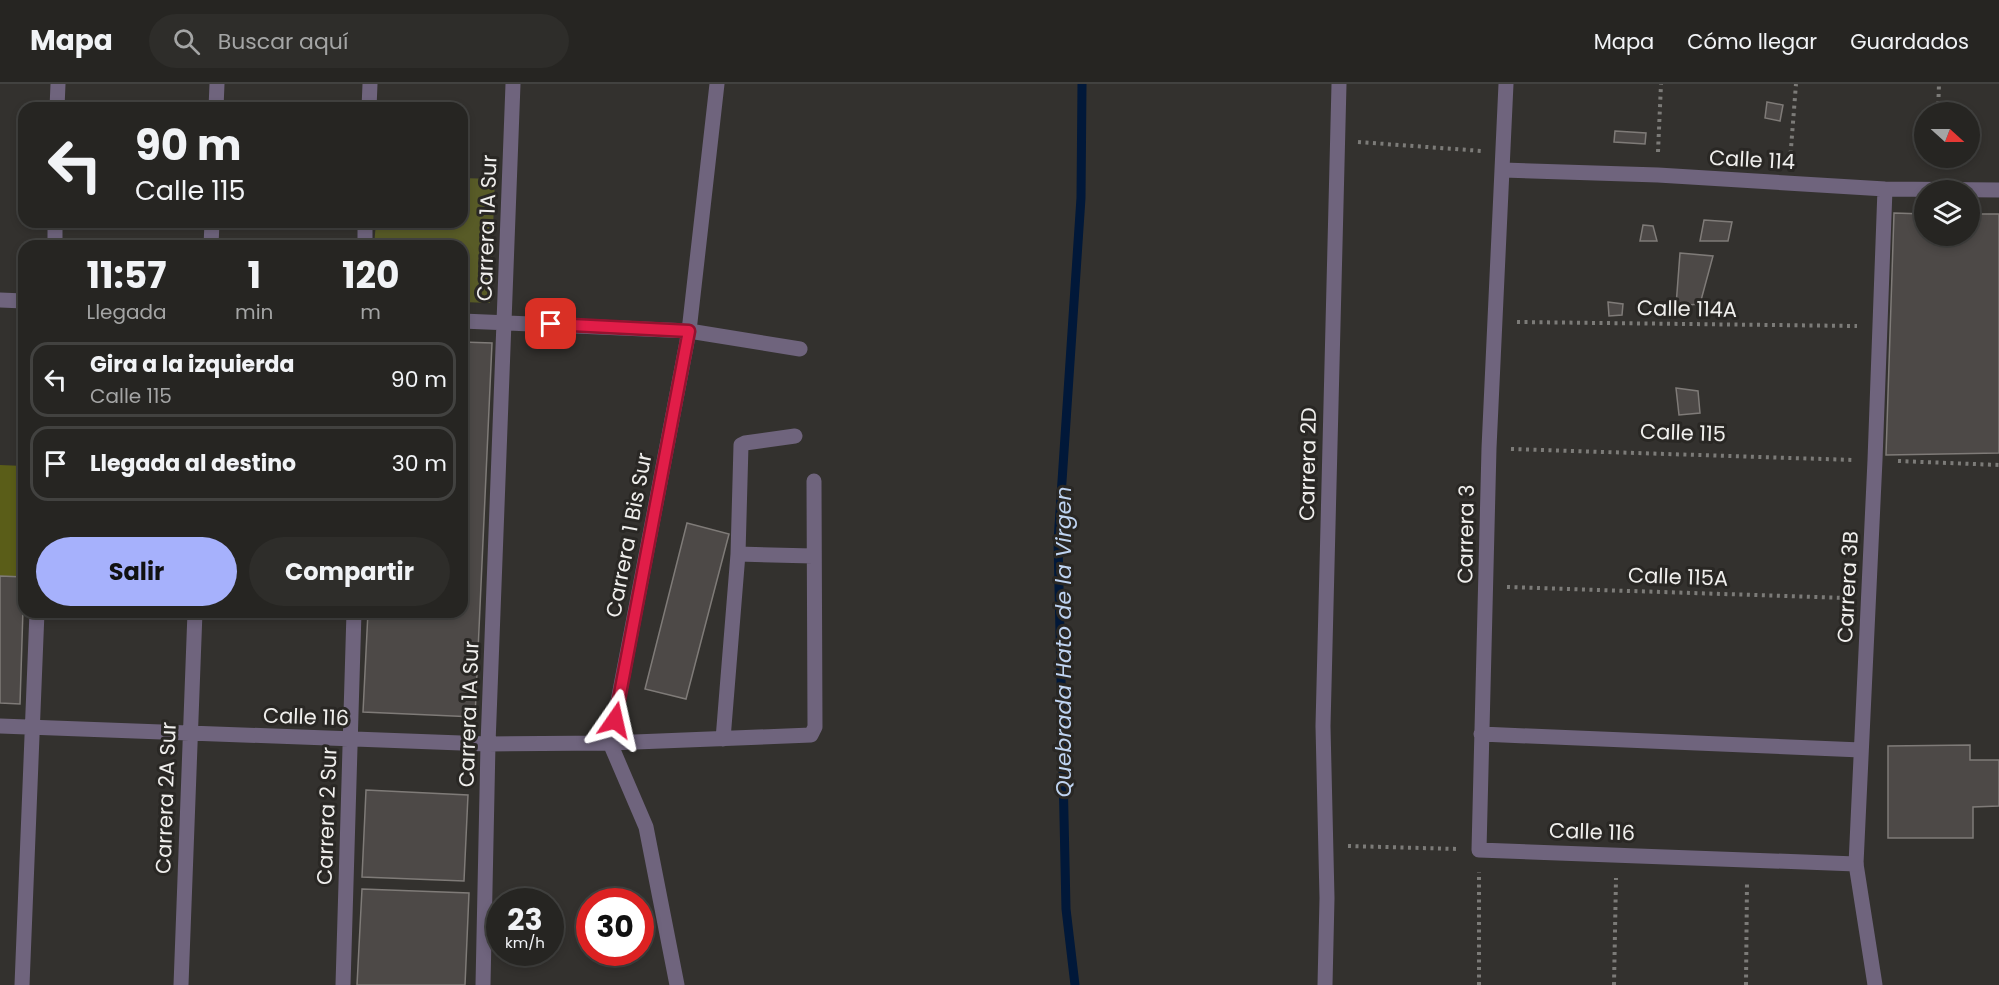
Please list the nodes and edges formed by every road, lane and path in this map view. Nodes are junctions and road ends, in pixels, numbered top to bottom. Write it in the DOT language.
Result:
graph roads {
  1 [pos="58,84"];
  2 [pos="217,84"];
  3 [pos="370,84"];
  4 [pos="513,84"];
  5 [pos="717,84"];
  6 [pos="1339,84"];
  7 [pos="1506,84"];
  8 [pos="1661,84"];
  9 [pos="1796,84"];
  10 [pos="1939,84"];
  11 [pos="57,102"];
  12 [pos="216,102"];
  13 [pos="369,102"];
  14 [pos="1938,102"];
  15 [pos="1337,140"];
  16 [pos="1504,153"];
  17 [pos="1503,170"];
  18 [pos="1658,175"];
  19 [pos="1789,183"];
  20 [pos="1885,189"];
  21 [pos="1999,190"];
  22 [pos="0,300"];
  23 [pos="18,301"];
  24 [pos="468,321"];
  25 [pos="1495,321"];
  26 [pos="506,322"];
  27 [pos="1879,326"];
  28 [pos="689,331"];
  29 [pos="800,349"];
  30 [pos="795,436"];
  31 [pos="1489,448"];
  32 [pos="1875,460"];
  33 [pos="1999,465"];
  34 [pos="814,481"];
  35 [pos="738,554"];
  36 [pos="813,556"];
  37 [pos="1486,586"];
  38 [pos="1869,598"];
  39 [pos="37,618"];
  40 [pos="195,618"];
  41 [pos="354,618"];
  42 [pos="0,726"];
  43 [pos="31,728"];
  44 [pos="189,734"];
  45 [pos="1481,734"];
  46 [pos="350,739"];
  47 [pos="723,739"];
  48 [pos="610,743"];
  49 [pos="488,744"];
  50 [pos="1861,750"];
  51 [pos="1326,845"];
  52 [pos="1479,850"];
  53 [pos="1616,854"];
  54 [pos="1748,859"];
  55 [pos="1856,864"];
  56 [pos="22,985"];
  57 [pos="181,985"];
  58 [pos="343,985"];
  59 [pos="483,985"];
  60 [pos="677,985"];
  61 [pos="1325,985"];
  62 [pos="1479,985"];
  63 [pos="1614,985"];
  64 [pos="1746,985"];
  65 [pos="1875,985"];
  1 -- 11 [label="street"];
  2 -- 12 [label="street"];
  3 -- 13 [label="street"];
  4 -- 26 [label="street, Carrera 1A Sur"];
  5 -- 28 [label="street, Carrera 1 Bis Sur"];
  6 -- 15 [label="street, Carrera 2D"];
  7 -- 16 [label="street, Carrera 3"];
  8 -- 18 [label="path"];
  9 -- 19 [label="path"];
  10 -- 14 [label="path"];
  15 -- 16 [label="path"];
  15 -- 51 [label="street, Carrera 2D"];
  16 -- 17 [label="street, Carrera 3"];
  17 -- 18 [label="street, Calle 114"];
  17 -- 25 [label="street, Carrera 3"];
  18 -- 19 [label="street, Calle 114"];
  19 -- 20 [label="street, Calle 114"];
  20 -- 21 [label="street, Calle 114"];
  20 -- 27 [label="street, Carrera 3B"];
  22 -- 23 [label="street"];
  24 -- 26 [label="street"];
  25 -- 27 [label="path, Calle 114A"];
  25 -- 31 [label="street, Carrera 3"];
  26 -- 28 [label="street"];
  26 -- 49 [label="street, Carrera 1A Sur"];
  27 -- 32 [label="street, Carrera 3B"];
  28 -- 29 [label="street"];
  28 -- 48 [label="street, Carrera 1 Bis Sur"];
  30 -- 35 [label="street"];
  31 -- 32 [label="path, Calle 115"];
  31 -- 37 [label="street, Carrera 3"];
  32 -- 33 [label="path, Calle 115"];
  32 -- 38 [label="street, Carrera 3B"];
  34 -- 36 [label="street"];
  35 -- 36 [label="street"];
  35 -- 47 [label="street"];
  36 -- 47 [label="street, Calle 116"];
  37 -- 38 [label="path, Calle 115A"];
  37 -- 45 [label="street, Carrera 3"];
  38 -- 50 [label="street, Carrera 3B"];
  39 -- 43 [label="street"];
  40 -- 44 [label="street, Carrera 2A Sur"];
  41 -- 46 [label="street, Carrera 2 Sur"];
  42 -- 43 [label="street, Calle 116"];
  43 -- 44 [label="street, Calle 116"];
  43 -- 56 [label="street"];
  44 -- 46 [label="street, Calle 116"];
  44 -- 57 [label="street, Carrera 2A Sur"];
  45 -- 50 [label="street"];
  45 -- 52 [label="street, Carrera 3"];
  46 -- 49 [label="street, Calle 116"];
  46 -- 58 [label="street, Carrera 2 Sur"];
  47 -- 48 [label="street, Calle 116"];
  48 -- 49 [label="street, Calle 116"];
  48 -- 60 [label="street"];
  49 -- 59 [label="street, Carrera 1A Sur"];
  50 -- 55 [label="street, Carrera 3B"];
  51 -- 52 [label="path"];
  51 -- 61 [label="street, Carrera 2D"];
  52 -- 53 [label="street, Calle 116"];
  52 -- 62 [label="path"];
  53 -- 54 [label="street, Calle 116"];
  53 -- 63 [label="path"];
  54 -- 55 [label="street, Calle 116"];
  54 -- 64 [label="path"];
  55 -- 65 [label="street, Carrera 3B"];
}
